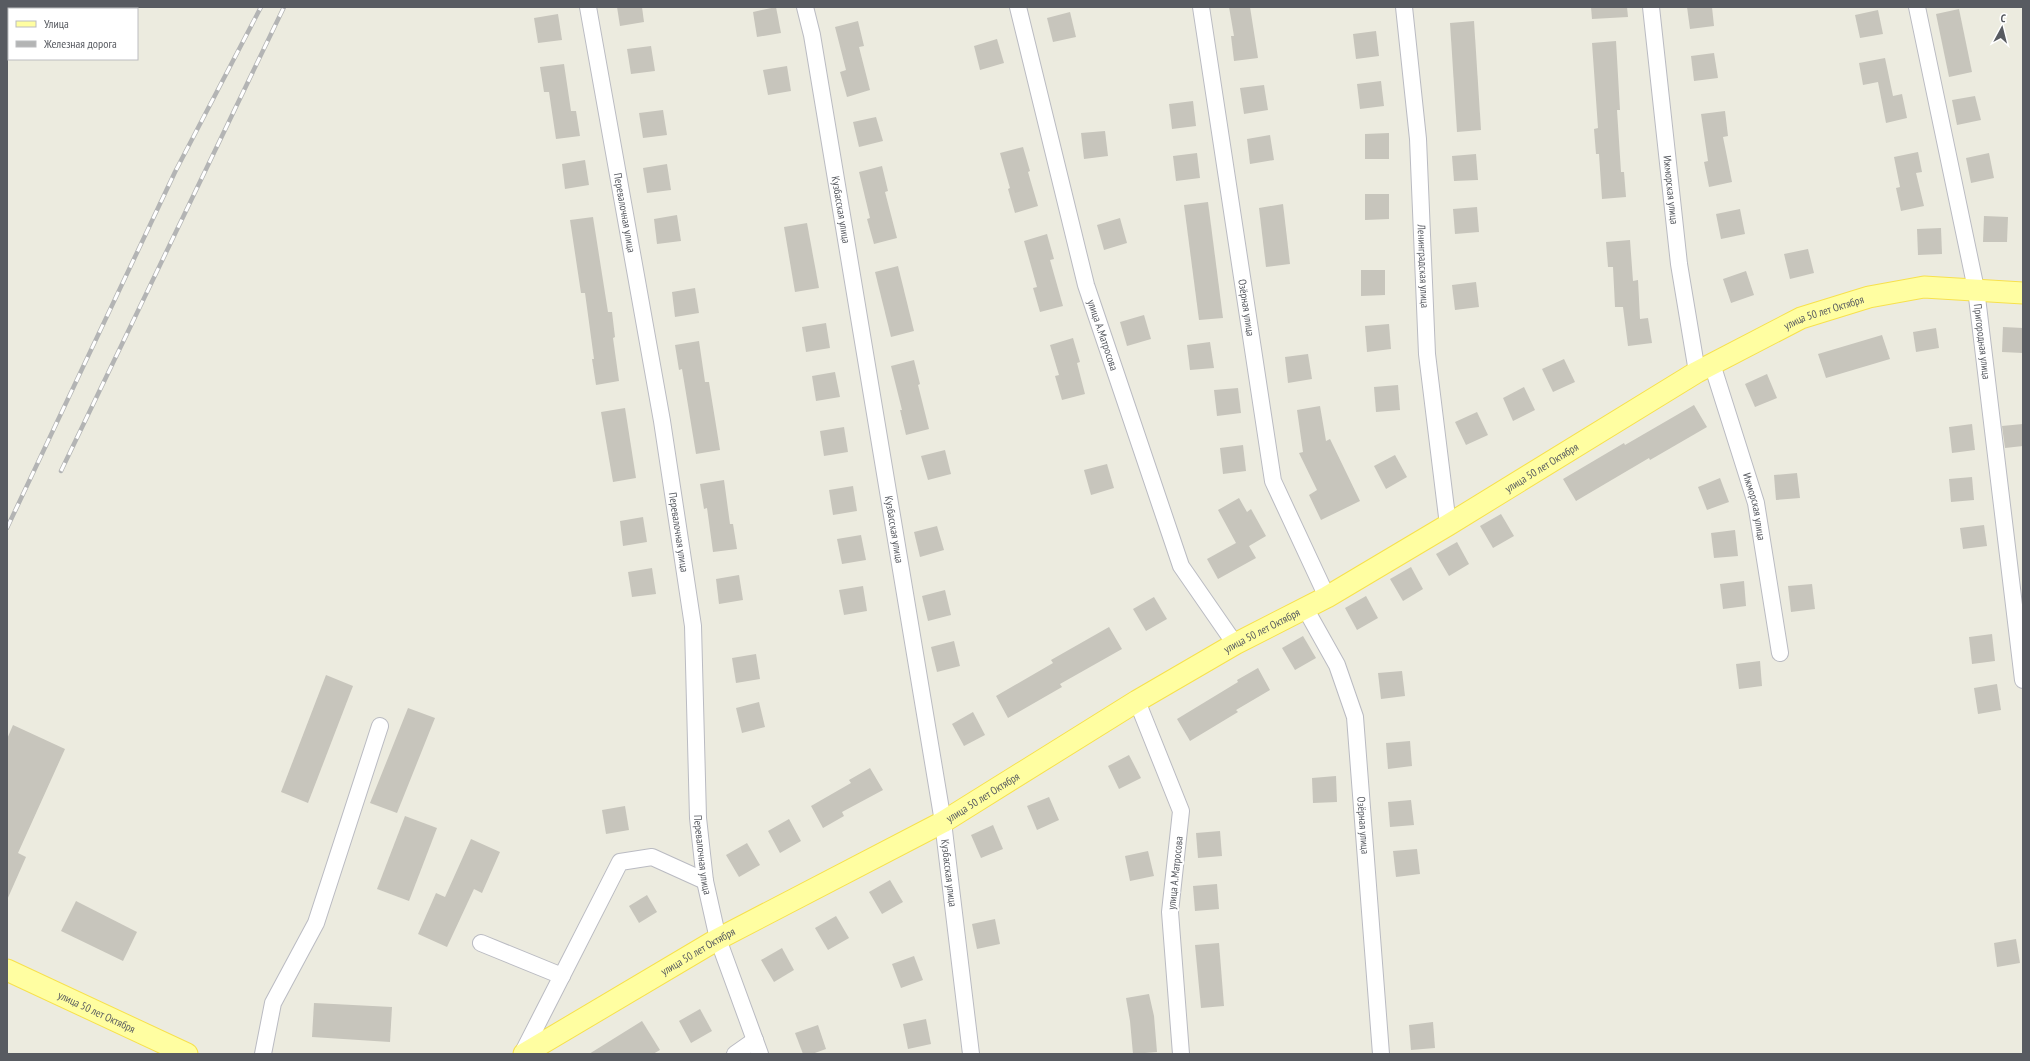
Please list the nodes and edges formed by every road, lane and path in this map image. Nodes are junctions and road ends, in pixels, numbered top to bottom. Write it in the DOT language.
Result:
graph roads {
  1 [pos="588,7"];
  2 [pos="805,7"];
  3 [pos="1018,7"];
  4 [pos="1201,7"];
  5 [pos="1404,7"];
  6 [pos="1651,7"];
  7 [pos="1917,7"];
  8 [pos="1976,289"];
  9 [pos="2023,293"];
  10 [pos="1704,368"];
  11 [pos="1448,525"];
  12 [pos="1327,597"];
  13 [pos="1305,608"];
  14 [pos="1236,644"];
  15 [pos="1780,653"];
  16 [pos="2023,680"];
  17 [pos="1137,701"];
  18 [pos="380,726"];
  19 [pos="944,822"];
  20 [pos="705,881"];
  21 [pos="718,939"];
  22 [pos="481,943"];
  23 [pos="7,970"];
  24 [pos="562,976"];
  25 [pos="758,1047"];
  26 [pos="187,1054"];
  27 [pos="263,1054"];
  28 [pos="523,1054"];
  29 [pos="735,1054"];
  30 [pos="971,1054"];
  31 [pos="1181,1054"];
  32 [pos="1381,1054"];
  1 -- 20 [label="street, Перевалочная улица"];
  2 -- 19 [label="street, Кузбасская улица"];
  3 -- 14 [label="street, улица А.Матросова"];
  4 -- 12 [label="street, Озёрная улица"];
  5 -- 11 [label="street, Ленинградская улица"];
  6 -- 10 [label="street, Ижморская улица"];
  7 -- 8 [label="street, Пригородная улица"];
  8 -- 9 [label="main road, улица 50 лет Октября"];
  8 -- 10 [label="main road, улица 50 лет Октября"];
  8 -- 16 [label="street, Пригородная улица"];
  10 -- 11 [label="main road, улица 50 лет Октября"];
  10 -- 15 [label="street, Ижморская улица"];
  11 -- 12 [label="main road, улица 50 лет Октября"];
  12 -- 13 [label="main road, улица 50 лет Октября"];
  13 -- 14 [label="main road, улица 50 лет Октября"];
  13 -- 32 [label="street, Озёрная улица"];
  14 -- 17 [label="main road, улица 50 лет Октября"];
  17 -- 19 [label="main road, улица 50 лет Октября"];
  17 -- 31 [label="street, улица А.Матросова"];
  18 -- 27 [label="street"];
  19 -- 21 [label="main road, улица 50 лет Октября"];
  19 -- 30 [label="street, Кузбасская улица"];
  20 -- 21 [label="street, Перевалочная улица"];
  20 -- 24 [label="street"];
  21 -- 25 [label="street, Перевалочная улица"];
  21 -- 28 [label="main road, улица 50 лет Октября"];
  22 -- 24 [label="street"];
  23 -- 26 [label="main road, улица 50 лет Октября"];
  24 -- 28 [label="street"];
  25 -- 29 [label="street"];
}
